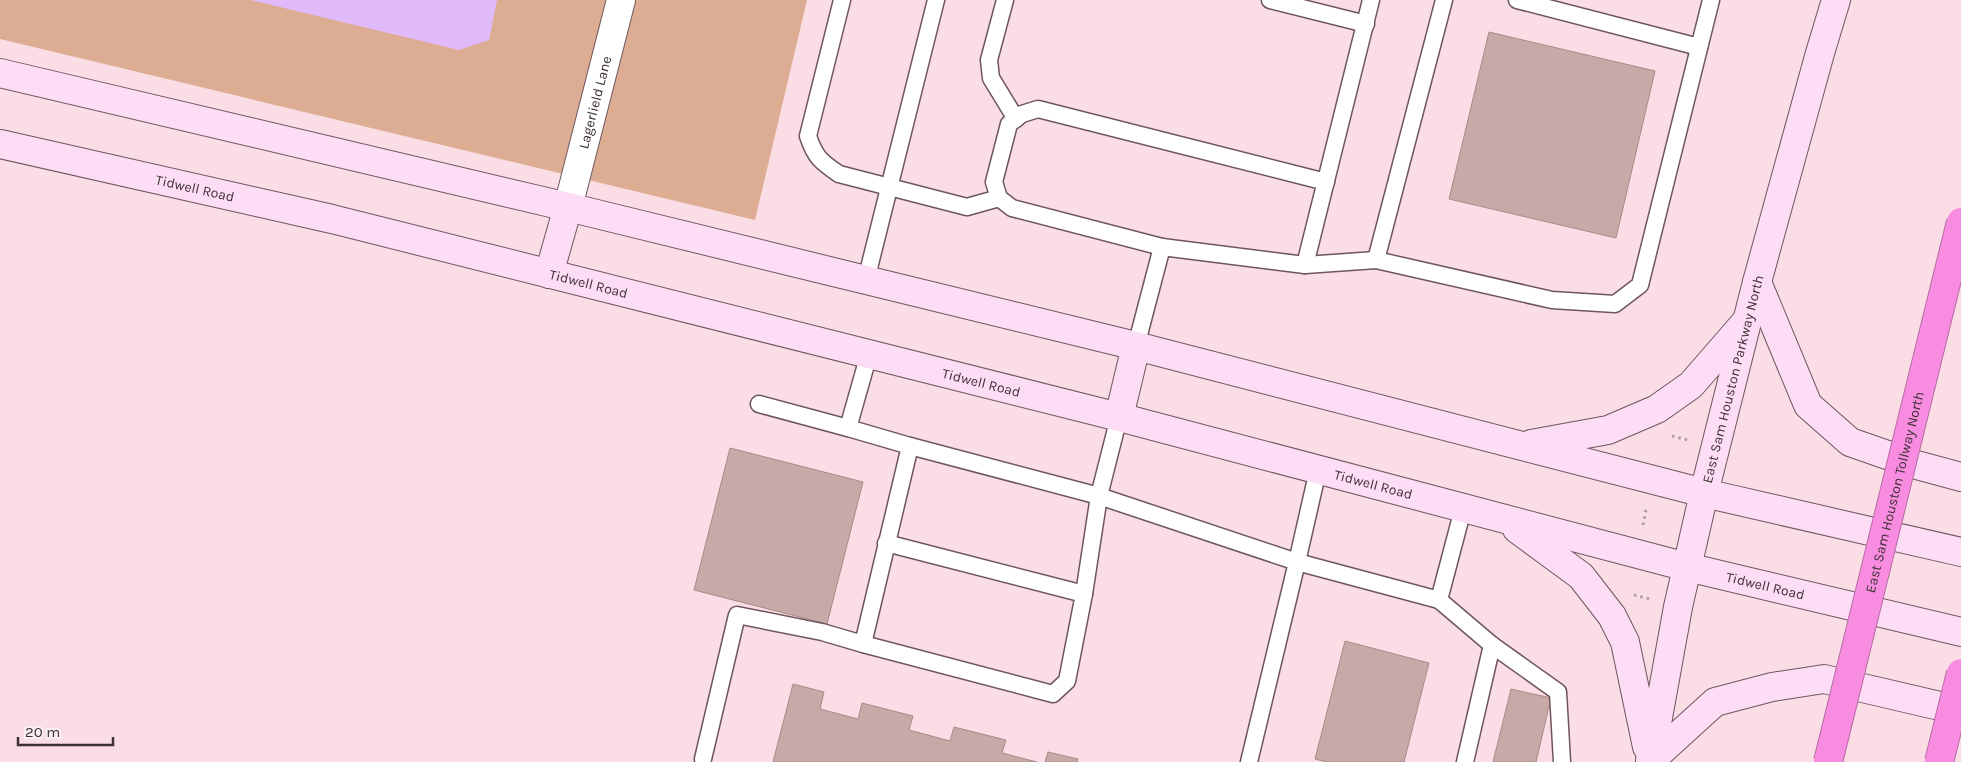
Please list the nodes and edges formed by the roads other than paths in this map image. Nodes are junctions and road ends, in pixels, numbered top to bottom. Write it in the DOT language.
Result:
graph roads {
  1 [pos="621,0"];
  2 [pos="842,0"];
  3 [pos="936,0"];
  4 [pos="1005,0"];
  5 [pos="1270,0"];
  6 [pos="1371,0"];
  7 [pos="1444,0"];
  8 [pos="1517,0"];
  9 [pos="1711,0"];
  10 [pos="1836,0"];
  11 [pos="1366,24"];
  12 [pos="1699,47"];
  13 [pos="0,73"];
  14 [pos="1016,119"];
  15 [pos="0,144"];
  16 [pos="1326,182"];
  17 [pos="889,187"];
  18 [pos="999,198"];
  19 [pos="568,207"];
  20 [pos="1961,222"];
  21 [pos="1162,247"];
  22 [pos="1376,260"];
  23 [pos="1305,265"];
  24 [pos="549,274"];
  25 [pos="866,280"];
  26 [pos="1758,282"];
  27 [pos="1748,319"];
  28 [pos="1136,346"];
  29 [pos="869,354"];
  30 [pos="758,404"];
  31 [pos="1118,417"];
  32 [pos="848,428"];
  33 [pos="910,446"];
  34 [pos="1522,446"];
  35 [pos="1318,470"];
  36 [pos="1961,477"];
  37 [pos="1704,493"];
  38 [pos="1098,496"];
  39 [pos="1463,508"];
  40 [pos="1503,519"];
  41 [pos="886,543"];
  42 [pos="1961,552"];
  43 [pos="1297,562"];
  44 [pos="1687,568"];
  45 [pos="1084,594"];
  46 [pos="1439,600"];
  47 [pos="1961,632"];
  48 [pos="863,644"];
  49 [pos="1492,645"];
  50 [pos="1961,674"];
  51 [pos="1961,711"];
  52 [pos="703,759"];
  53 [pos="1650,761"];
  54 [pos="1250,762"];
  55 [pos="1465,762"];
  56 [pos="1562,762"];
  57 [pos="1828,762"];
  58 [pos="1939,762"];
  1 -- 19 [label="street, Lagerlield Lane"];
  2 -- 17 [label="lane"];
  3 -- 17 [label="lane"];
  4 -- 14 [label="lane"];
  5 -- 11 [label="lane"];
  6 -- 11 [label="lane"];
  7 -- 22 [label="lane"];
  8 -- 12 [label="lane"];
  9 -- 12 [label="lane"];
  10 -- 26 [label="main road, East Sam Houston Parkway North"];
  11 -- 16 [label="lane"];
  12 -- 22 [label="lane"];
  13 -- 19 [label="main road"];
  14 -- 16 [label="lane"];
  14 -- 18 [label="lane"];
  15 -- 24 [label="main road, Tidwell Road"];
  16 -- 23 [label="lane"];
  17 -- 18 [label="lane"];
  17 -- 25 [label="lane"];
  18 -- 21 [label="lane"];
  19 -- 24 [label="main road"];
  19 -- 25 [label="main road"];
  20 -- 57 [label="highway, East Sam Houston Tollway North, bridge"];
  21 -- 23 [label="lane"];
  21 -- 28 [label="lane"];
  22 -- 23 [label="lane"];
  24 -- 29 [label="main road, Tidwell Road"];
  25 -- 28 [label="main road"];
  26 -- 27 [label="main road, East Sam Houston Parkway North"];
  26 -- 36 [label="main road"];
  27 -- 34 [label="main road"];
  27 -- 37 [label="main road, East Sam Houston Parkway North"];
  28 -- 31 [label="main road"];
  28 -- 34 [label="main road"];
  29 -- 31 [label="main road, Tidwell Road"];
  29 -- 32 [label="lane"];
  30 -- 32 [label="lane"];
  31 -- 35 [label="main road, Tidwell Road"];
  31 -- 38 [label="lane"];
  32 -- 33 [label="lane"];
  33 -- 38 [label="lane"];
  33 -- 41 [label="lane"];
  34 -- 37 [label="main road"];
  35 -- 39 [label="main road, Tidwell Road"];
  35 -- 43 [label="lane"];
  37 -- 42 [label="main road"];
  37 -- 44 [label="main road, East Sam Houston Parkway North"];
  38 -- 43 [label="lane"];
  38 -- 45 [label="lane"];
  39 -- 40 [label="main road, Tidwell Road"];
  39 -- 46 [label="lane"];
  40 -- 44 [label="main road, Tidwell Road"];
  40 -- 53 [label="main road"];
  41 -- 45 [label="lane"];
  41 -- 48 [label="lane"];
  43 -- 46 [label="lane"];
  43 -- 54 [label="lane"];
  44 -- 47 [label="main road, Tidwell Road"];
  44 -- 53 [label="main road, East Sam Houston Parkway North"];
  45 -- 48 [label="lane"];
  46 -- 49 [label="lane"];
  48 -- 52 [label="lane"];
  49 -- 55 [label="lane"];
  49 -- 56 [label="lane"];
  50 -- 58 [label="highway, bridge"];
  51 -- 53 [label="main road"];
}
